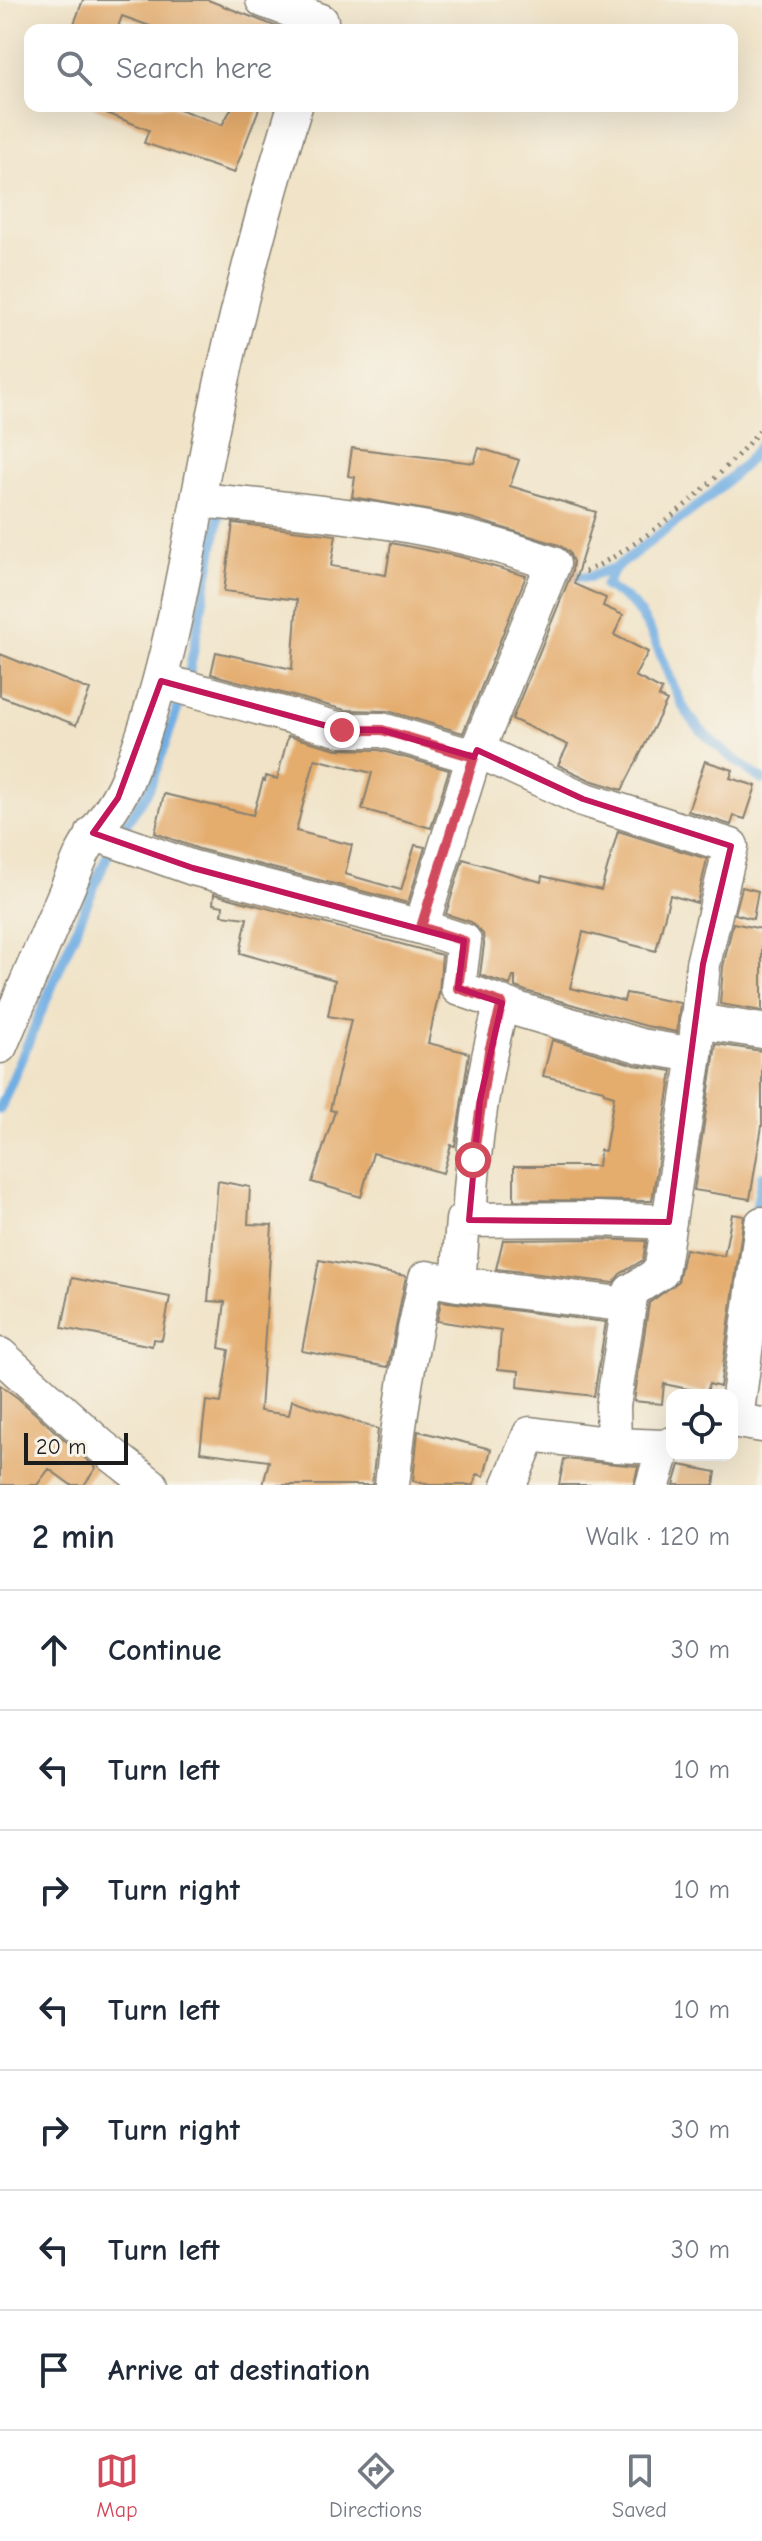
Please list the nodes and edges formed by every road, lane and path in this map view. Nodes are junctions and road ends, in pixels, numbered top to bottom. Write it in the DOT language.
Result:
graph roads {
  1 [pos="263,0"];
  2 [pos="322,17"];
  3 [pos="293,112"];
  4 [pos="762,427"];
  5 [pos="198,500"];
  6 [pos="550,569"];
  7 [pos="176,685"];
  8 [pos="476,753"];
  9 [pos="106,838"];
  10 [pos="421,927"];
  11 [pos="502,1003"];
  12 [pos="697,1021"];
  13 [pos="762,1031"];
  14 [pos="0,1046"];
  15 [pos="695,1055"];
  16 [pos="469,1220"];
  17 [pos="669,1222"];
  18 [pos="762,1224"];
  19 [pos="458,1284"];
  20 [pos="629,1305"];
  21 [pos="0,1355"];
  22 [pos="738,1404"];
  23 [pos="738,1421"];
  24 [pos="762,1425"];
  25 [pos="614,1435"];
  26 [pos="666,1446"];
  27 [pos="666,1451"];
  28 [pos="118,1474"];
  29 [pos="151,1485"];
  30 [pos="392,1485"];
  31 [pos="509,1485"];
  32 [pos="653,1485"];
  1 -- 2 [label="street"];
  3 -- 5 [label="street"];
  4 -- 6 [label="path"];
  5 -- 6 [label="street"];
  5 -- 7 [label="street"];
  6 -- 8 [label="street"];
  7 -- 8 [label="street"];
  7 -- 9 [label="street"];
  8 -- 10 [label="street"];
  8 -- 12 [label="street"];
  9 -- 10 [label="street"];
  9 -- 14 [label="street"];
  10 -- 11 [label="street"];
  11 -- 15 [label="street"];
  11 -- 16 [label="street"];
  12 -- 13 [label="street"];
  12 -- 15 [label="street"];
  15 -- 17 [label="street"];
  16 -- 17 [label="street"];
  16 -- 19 [label="street"];
  17 -- 20 [label="street"];
  18 -- 22 [label="street"];
  19 -- 20 [label="street"];
  19 -- 30 [label="street"];
  20 -- 25 [label="street"];
  21 -- 28 [label="street"];
  23 -- 24 [label="street"];
  25 -- 26 [label="street"];
  25 -- 31 [label="street"];
  27 -- 32 [label="street"];
  28 -- 29 [label="street"];
}
